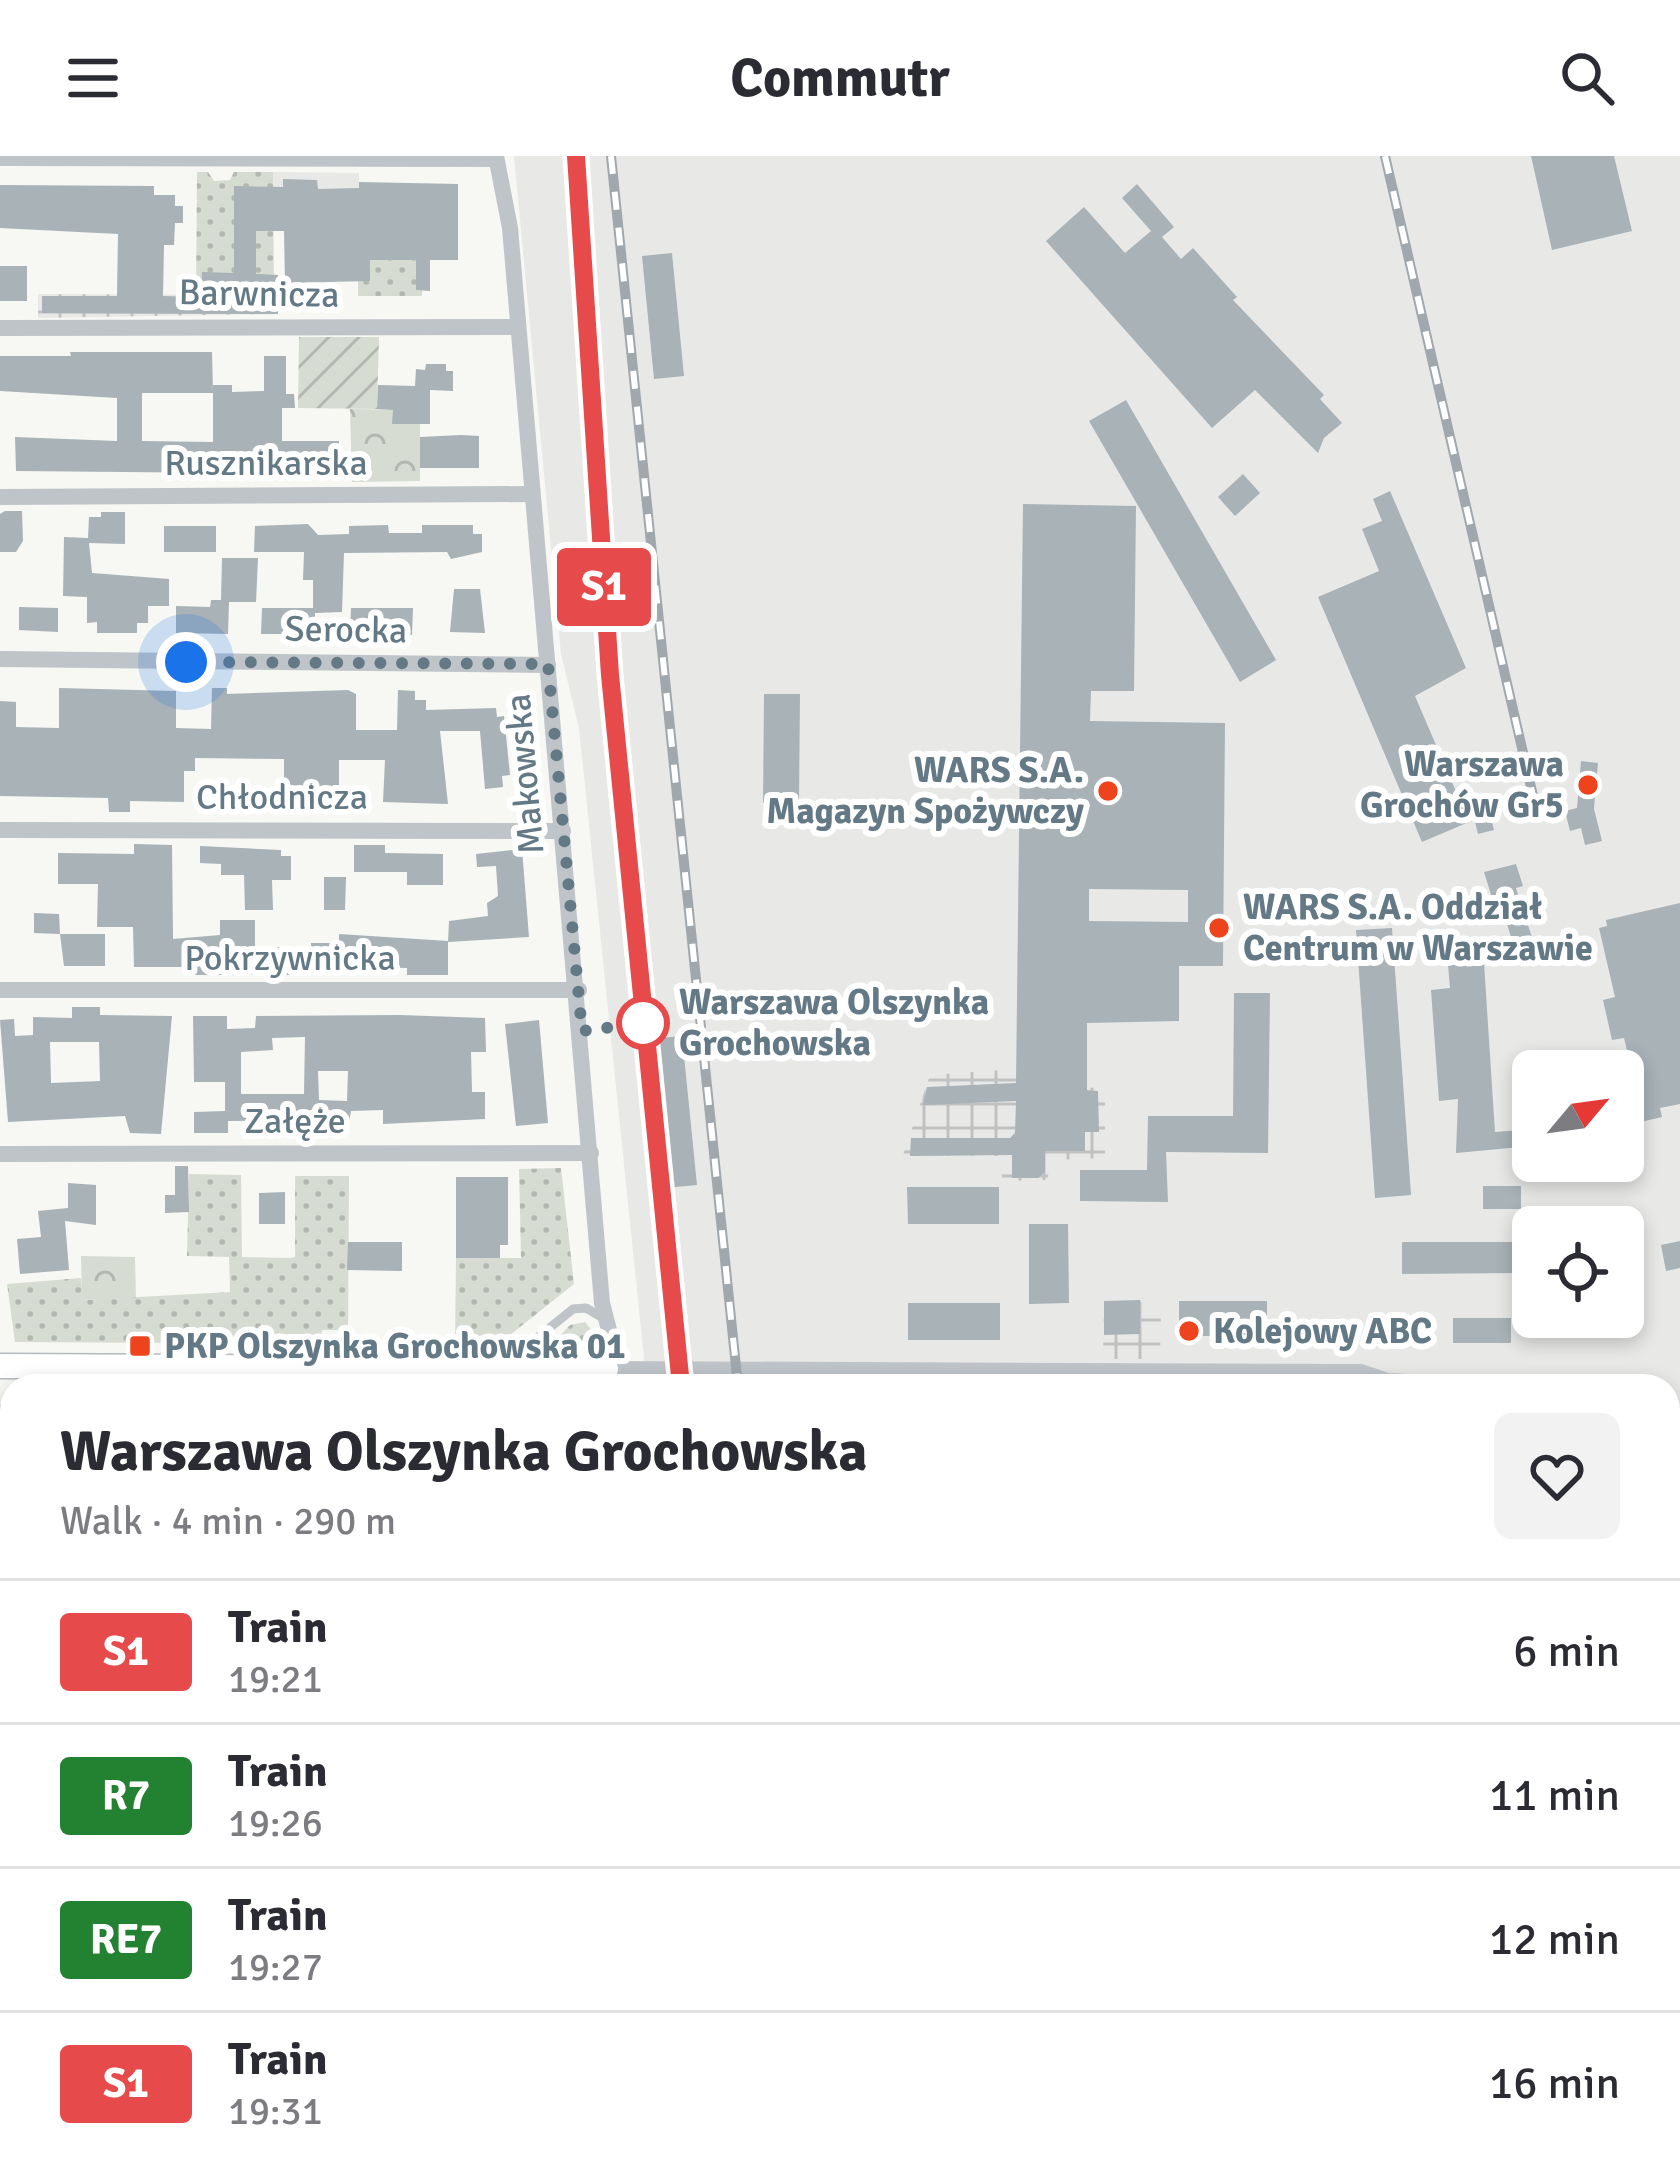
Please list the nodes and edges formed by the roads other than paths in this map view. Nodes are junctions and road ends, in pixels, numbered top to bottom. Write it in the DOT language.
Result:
graph roads {
  1 [pos="496,157"];
  2 [pos="0,158"];
  3 [pos="518,326"];
  4 [pos="0,328"];
  5 [pos="532,494"];
  6 [pos="0,497"];
  7 [pos="0,659"];
  8 [pos="548,664"];
  9 [pos="0,830"];
  10 [pos="563,831"];
  11 [pos="0,990"];
  12 [pos="579,990"];
  13 [pos="591,1153"];
  14 [pos="0,1154"];
  15 [pos="609,1323"];
  16 [pos="0,1366"];
  17 [pos="490,1367"];
  18 [pos="572,1374"];
  19 [pos="607,1374"];
  20 [pos="1059,1374"];
  21 [pos="1366,1374"];
  1 -- 2 [label="street"];
  1 -- 3 [label="street, Makowska"];
  3 -- 4 [label="street, Barwnicza"];
  3 -- 5 [label="street, Makowska"];
  5 -- 6 [label="street, Rusznikarska"];
  5 -- 8 [label="street, Makowska"];
  7 -- 8 [label="street, Serocka"];
  8 -- 10 [label="street, Makowska"];
  9 -- 10 [label="street, Chłodnicza"];
  10 -- 12 [label="street, Makowska"];
  11 -- 12 [label="street, Pokrzywnicka"];
  12 -- 13 [label="street, Makowska"];
  13 -- 14 [label="street, Załęże"];
  13 -- 15 [label="street, Makowska"];
  15 -- 17 [label="lane"];
  15 -- 19 [label="street, Makowska"];
  16 -- 17 [label="street"];
  17 -- 18 [label="street"];
  20 -- 21 [label="street"];
}
